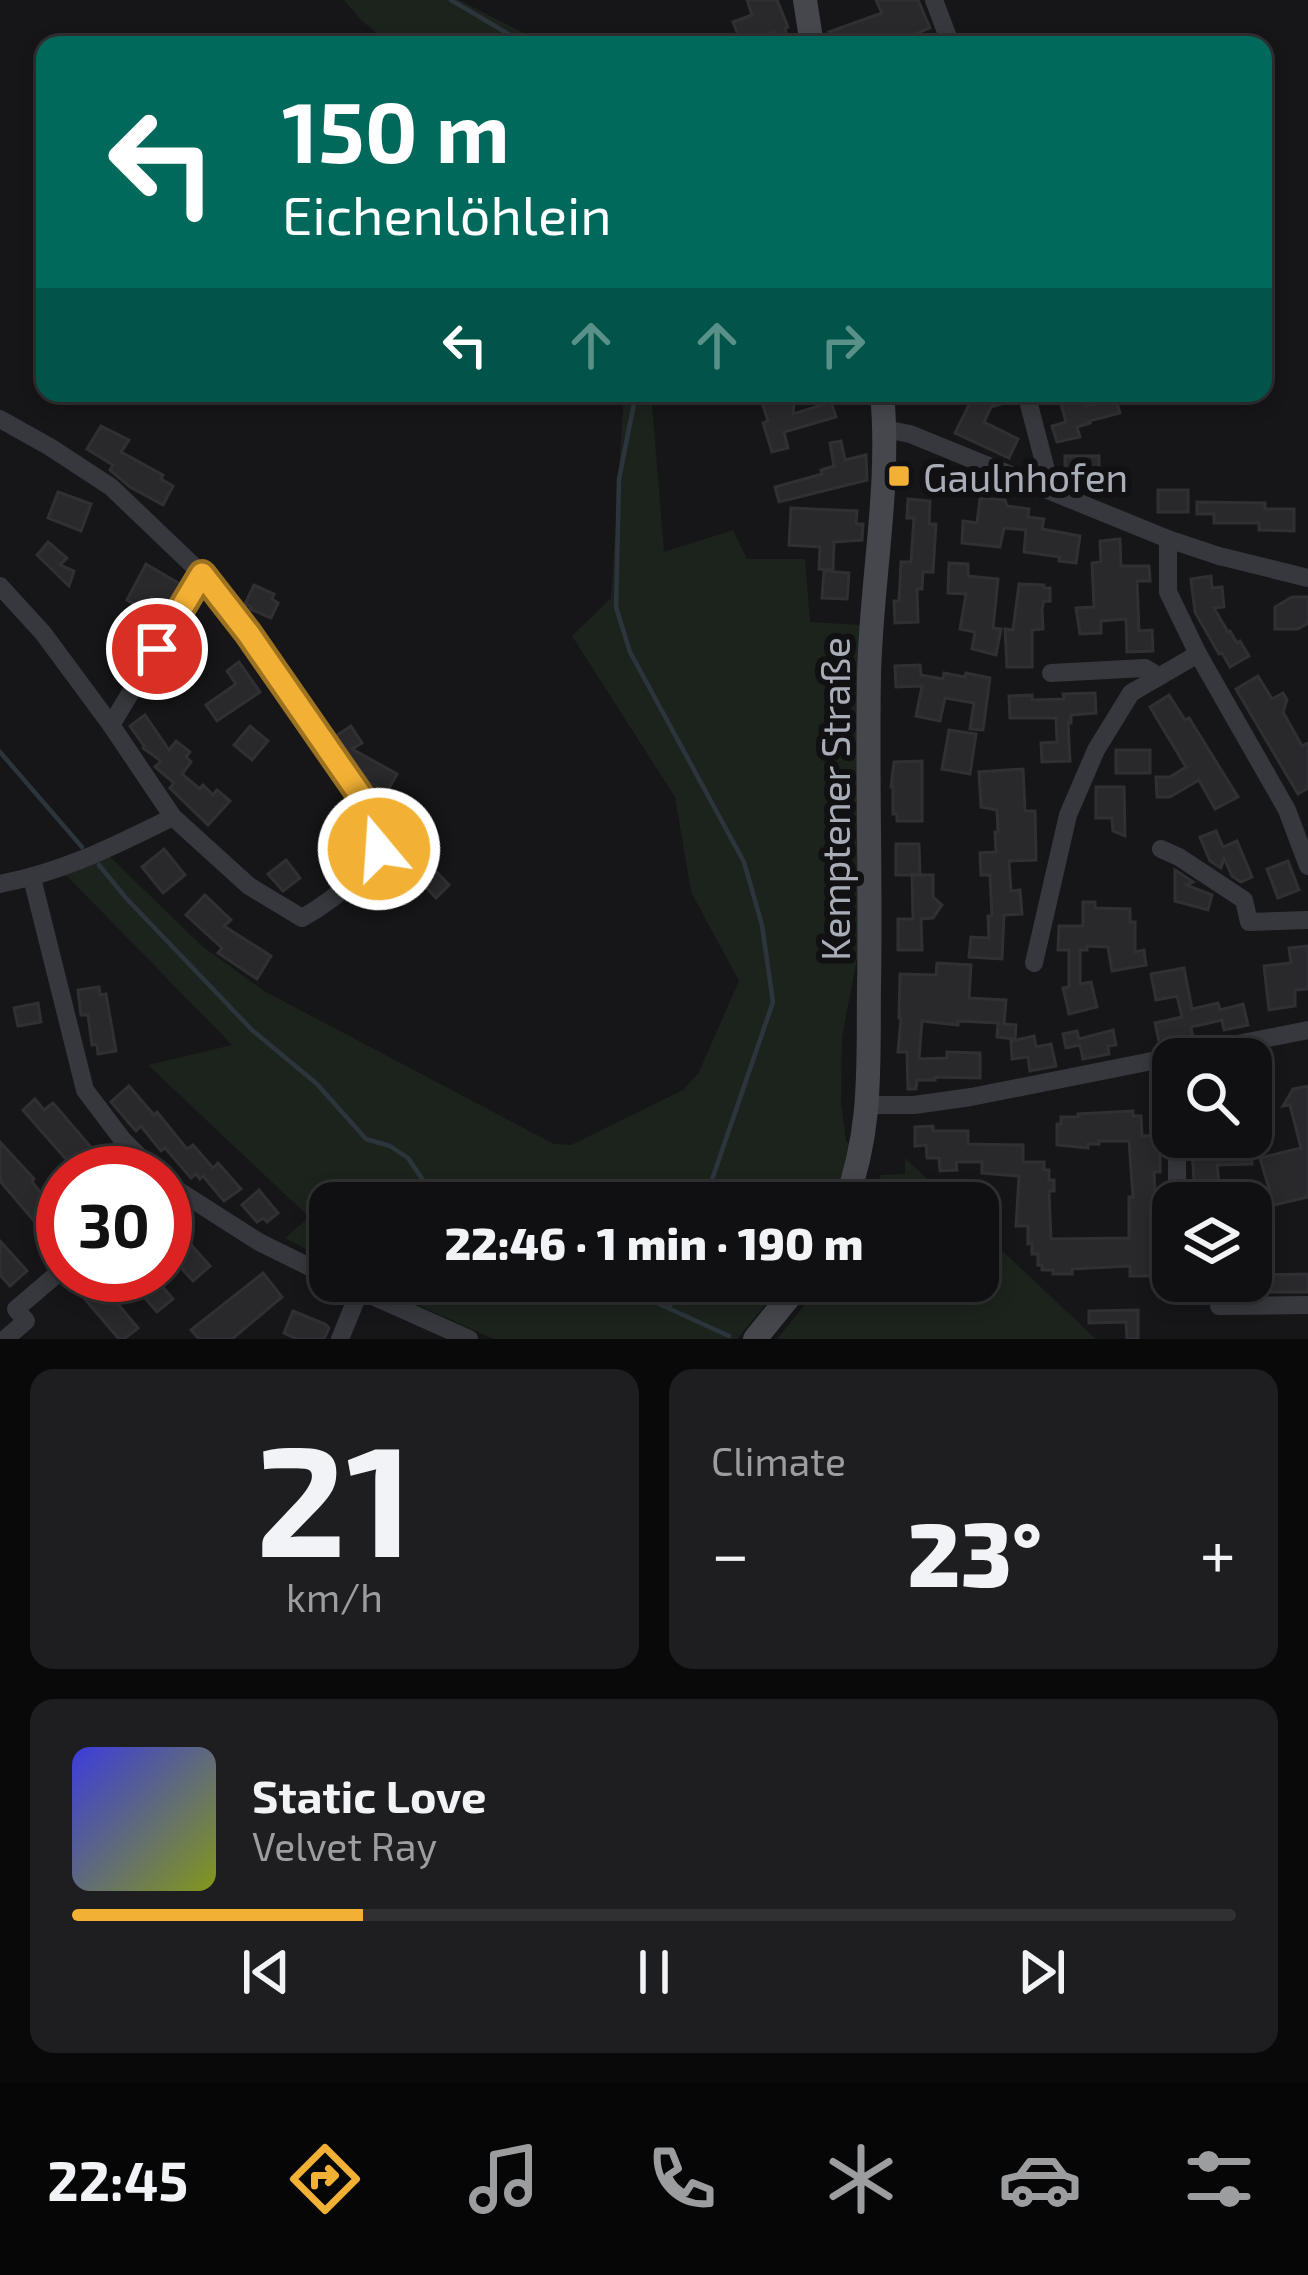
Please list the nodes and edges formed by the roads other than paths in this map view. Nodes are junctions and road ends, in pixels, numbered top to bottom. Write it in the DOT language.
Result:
graph roads {
  1 [pos="805,0"];
  2 [pos="934,0"];
  3 [pos="811,36"];
  4 [pos="948,36"];
  5 [pos="883,402"];
  6 [pos="1028,402"];
  7 [pos="0,419"];
  8 [pos="885,430"];
  9 [pos="1045,487"];
  10 [pos="1168,539"];
  11 [pos="202,574"];
  12 [pos="1308,578"];
  13 [pos="0,586"];
  14 [pos="1198,655"];
  15 [pos="1051,673"];
  16 [pos="1158,676"];
  17 [pos="112,725"];
  18 [pos="173,817"];
  19 [pos="1161,849"];
  20 [pos="1308,866"];
  21 [pos="32,878"];
  22 [pos="0,884"];
  23 [pos="1308,920"];
  24 [pos="1034,962"];
  25 [pos="1308,1030"];
  26 [pos="1270,1038"];
  27 [pos="1152,1063"];
  28 [pos="868,1105"];
  29 [pos="129,1146"];
  30 [pos="852,1182"];
  31 [pos="192,1200"];
  32 [pos="309,1266"];
  33 [pos="0,1291"];
  34 [pos="36,1292"];
  35 [pos="355,1302"];
  36 [pos="387,1302"];
  37 [pos="785,1302"];
  38 [pos="1308,1305"];
  39 [pos="1219,1306"];
  40 [pos="16,1309"];
  41 [pos="5,1339"];
  42 [pos="340,1339"];
  43 [pos="469,1339"];
  44 [pos="755,1339"];
  1 -- 3 [label="street"];
  2 -- 4 [label="street"];
  5 -- 8 [label="street, Kemptener Straße"];
  6 -- 9 [label="street"];
  7 -- 11 [label="street"];
  8 -- 9 [label="street"];
  8 -- 28 [label="street, Kemptener Straße"];
  9 -- 10 [label="street"];
  10 -- 12 [label="street"];
  10 -- 14 [label="street"];
  11 -- 17 [label="street"];
  11 -- 18 [label="street"];
  13 -- 17 [label="street"];
  14 -- 16 [label="street"];
  14 -- 20 [label="street"];
  15 -- 16 [label="street"];
  16 -- 24 [label="street"];
  17 -- 18 [label="street"];
  18 -- 21 [label="street"];
  19 -- 23 [label="street"];
  21 -- 22 [label="street"];
  21 -- 29 [label="street"];
  25 -- 26 [label="street"];
  27 -- 28 [label="street"];
  28 -- 30 [label="street, Kemptener Straße"];
  31 -- 32 [label="street"];
  33 -- 40 [label="street"];
  34 -- 40 [label="street"];
  35 -- 42 [label="street"];
  36 -- 43 [label="street"];
  37 -- 44 [label="street"];
  38 -- 39 [label="street"];
  40 -- 41 [label="street"];
}
